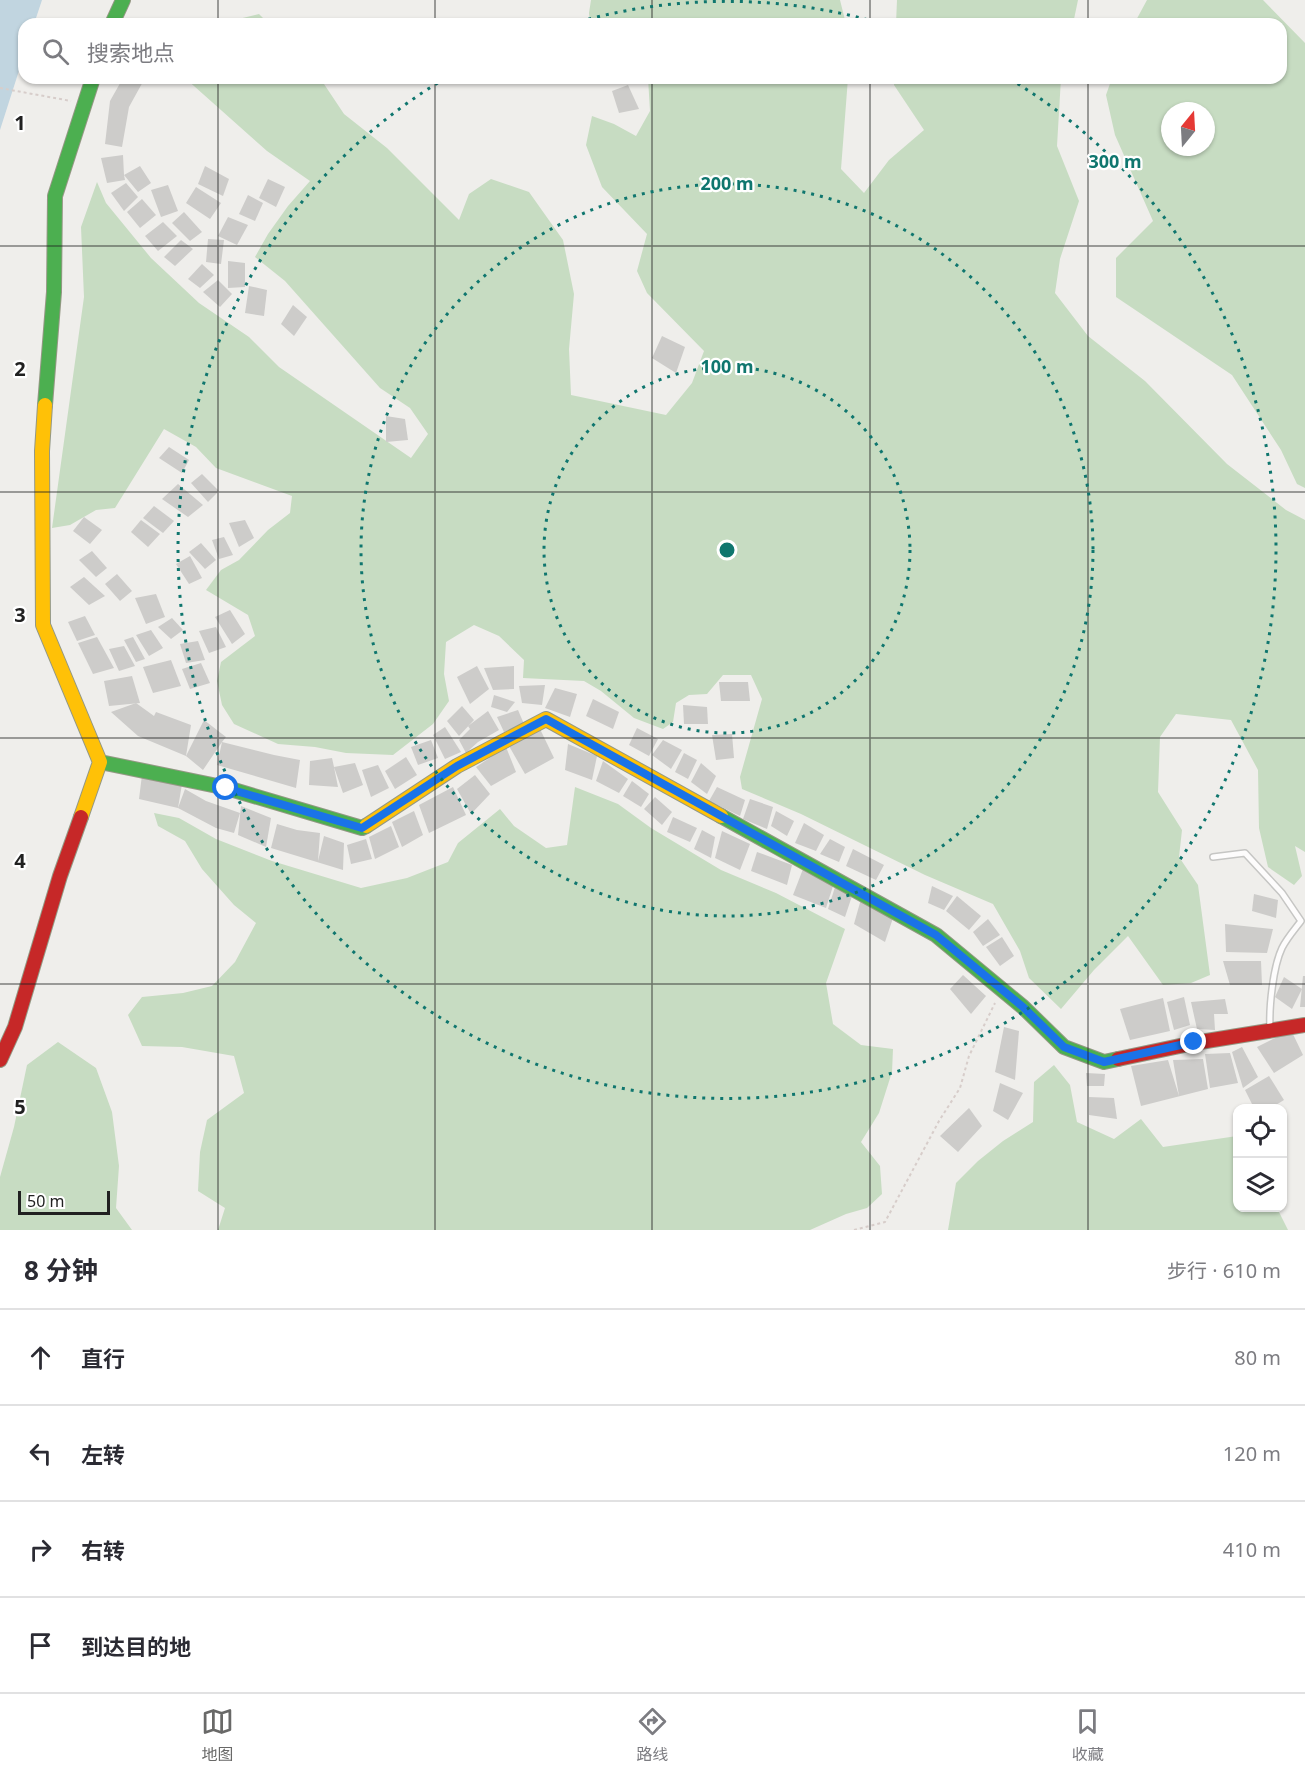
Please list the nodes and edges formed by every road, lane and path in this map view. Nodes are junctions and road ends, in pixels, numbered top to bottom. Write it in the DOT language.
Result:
graph roads {
  1 [pos="123,0"];
  2 [pos="115,18"];
  3 [pos="91,84"];
  4 [pos="0,88"];
  5 [pos="85,104"];
  6 [pos="100,762"];
  7 [pos="1213,857"];
  8 [pos="1002,990"];
  9 [pos="1305,1025"];
  10 [pos="1270,1030"];
  11 [pos="0,1060"];
  12 [pos="854,1230"];
  1 -- 2 [label="street"];
  3 -- 5 [label="street"];
  4 -- 5 [label="path"];
  5 -- 6 [label="street"];
  6 -- 8 [label="street"];
  6 -- 11 [label="street"];
  7 -- 10 [label="lane"];
  8 -- 10 [label="street"];
  8 -- 12 [label="path"];
  9 -- 10 [label="street"];
}
